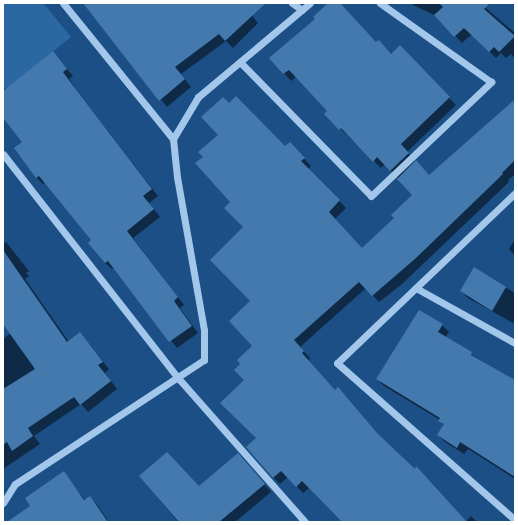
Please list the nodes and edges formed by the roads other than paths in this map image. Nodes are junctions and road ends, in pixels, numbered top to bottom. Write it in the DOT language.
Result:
graph roads {
  1 [pos="64,3"];
  2 [pos="292,3"];
  3 [pos="310,3"];
  4 [pos="380,3"];
  5 [pos="302,10"];
  6 [pos="240,62"];
  7 [pos="173,139"];
  8 [pos="3,154"];
  9 [pos="515,193"];
  10 [pos="416,288"];
  11 [pos="515,343"];
  12 [pos="179,379"];
  13 [pos="3,503"];
  14 [pos="515,520"];
  15 [pos="305,522"];
  1 -- 7 [label="street"];
  2 -- 5 [label="street"];
  3 -- 5 [label="street"];
  4 -- 6 [label="street"];
  5 -- 6 [label="street"];
  6 -- 7 [label="street"];
  7 -- 12 [label="street"];
  8 -- 12 [label="street"];
  9 -- 10 [label="street"];
  10 -- 11 [label="street"];
  10 -- 14 [label="street"];
  12 -- 13 [label="street"];
  12 -- 15 [label="street"];
}
